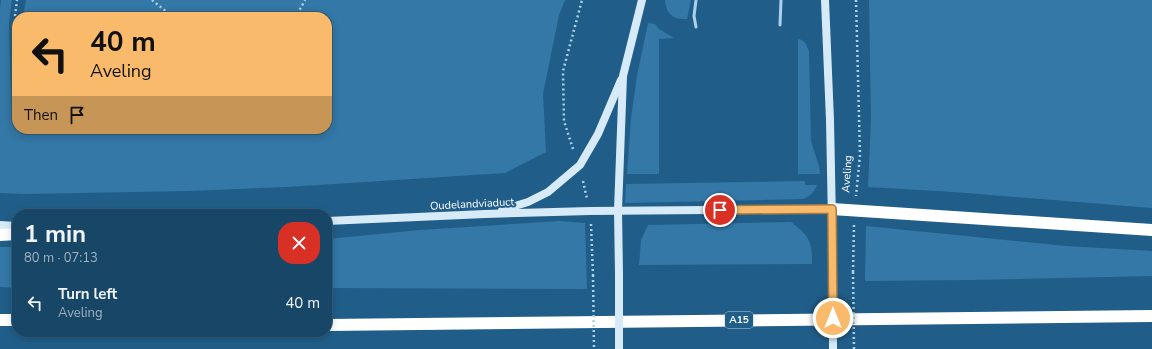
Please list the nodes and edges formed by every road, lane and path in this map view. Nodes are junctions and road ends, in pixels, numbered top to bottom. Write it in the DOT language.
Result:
graph roads {
  1 [pos="17,0"];
  2 [pos="152,0"];
  3 [pos="305,0"];
  4 [pos="582,0"];
  5 [pos="642,0"];
  6 [pos="696,0"];
  7 [pos="781,0"];
  8 [pos="825,0"];
  9 [pos="856,0"];
  10 [pos="16,12"];
  11 [pos="167,12"];
  12 [pos="298,12"];
  13 [pos="780,25"];
  14 [pos="696,27"];
  15 [pos="623,76"];
  16 [pos="564,121"];
  17 [pos="832,209"];
  18 [pos="618,210"];
  19 [pos="855,210"];
  20 [pos="485,214"];
  21 [pos="332,221"];
  22 [pos="0,224"];
  23 [pos="12,225"];
  24 [pos="1152,230"];
  25 [pos="0,234"];
  26 [pos="12,234"];
  27 [pos="593,275"];
  28 [pos="1152,316"];
  29 [pos="0,320"];
  30 [pos="12,320"];
  31 [pos="332,325"];
  32 [pos="594,349"];
  33 [pos="619,349"];
  34 [pos="833,349"];
  35 [pos="854,349"];
  1 -- 10 [label="path"];
  2 -- 11 [label="path"];
  3 -- 12 [label="path"];
  4 -- 16 [label="path"];
  5 -- 15 [label="main road"];
  6 -- 14 [label="lane"];
  7 -- 13 [label="lane"];
  8 -- 17 [label="main road, Aveling"];
  9 -- 19 [label="path, Aveling"];
  15 -- 18 [label="main road"];
  15 -- 20 [label="main road"];
  17 -- 18 [label="main road"];
  17 -- 19 [label="highway"];
  17 -- 34 [label="main road, Aveling, bridge"];
  18 -- 20 [label="main road, Oudelandviaduct"];
  18 -- 33 [label="main road, bridge"];
  19 -- 24 [label="highway"];
  19 -- 35 [label="path, Aveling, bridge"];
  20 -- 21 [label="main road, Oudelandviaduct"];
  22 -- 23 [label="main road"];
  25 -- 26 [label="highway"];
  27 -- 32 [label="path, bridge"];
  28 -- 31 [label="highway, A15"];
  29 -- 30 [label="highway"];
}
